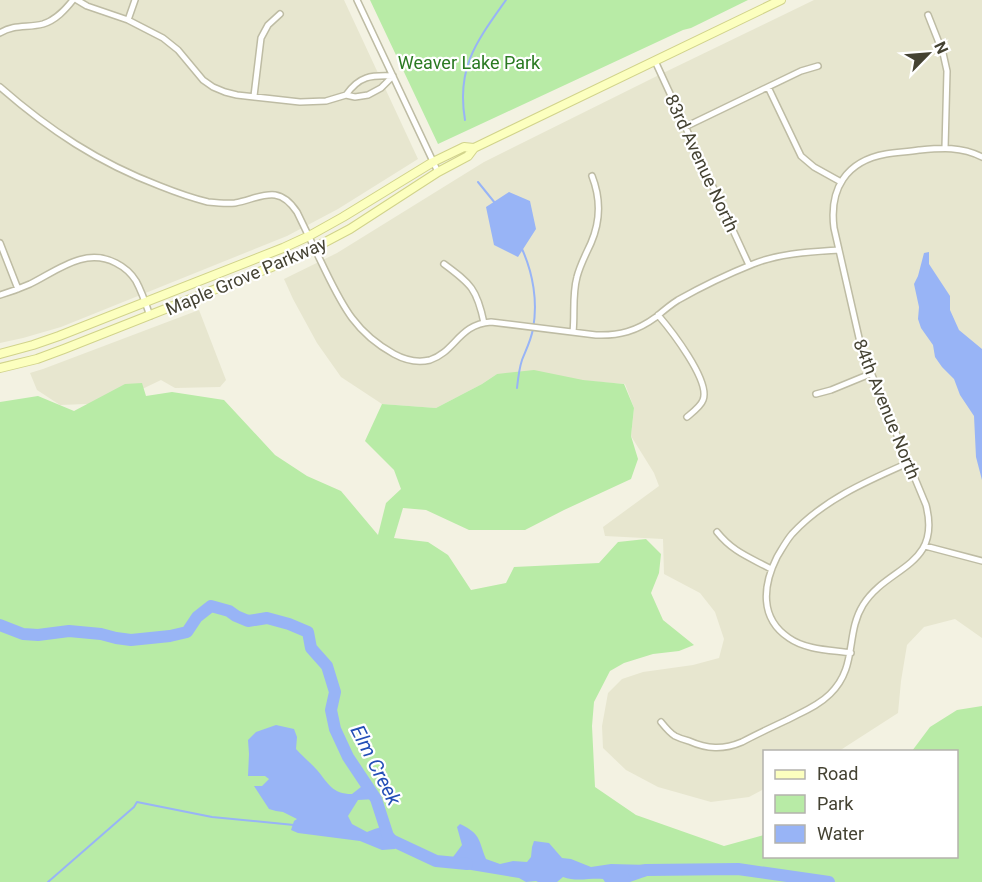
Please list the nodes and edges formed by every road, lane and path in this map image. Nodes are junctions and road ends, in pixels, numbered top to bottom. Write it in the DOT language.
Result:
graph roads {
  1 [pos="75,0"];
  2 [pos="135,0"];
  3 [pos="357,0"];
  4 [pos="781,0"];
  5 [pos="280,14"];
  6 [pos="928,15"];
  7 [pos="128,20"];
  8 [pos="0,33"];
  9 [pos="655,61"];
  10 [pos="818,66"];
  11 [pos="393,76"];
  12 [pos="0,87"];
  13 [pos="768,87"];
  14 [pos="346,95"];
  15 [pos="254,96"];
  16 [pos="685,127"];
  17 [pos="474,148"];
  18 [pos="945,148"];
  19 [pos="982,157"];
  20 [pos="433,162"];
  21 [pos="438,172"];
  22 [pos="592,176"];
  23 [pos="841,182"];
  24 [pos="309,237"];
  25 [pos="0,243"];
  26 [pos="315,248"];
  27 [pos="839,249"];
  28 [pos="444,264"];
  29 [pos="749,265"];
  30 [pos="18,289"];
  31 [pos="0,295"];
  32 [pos="145,303"];
  33 [pos="658,315"];
  34 [pos="150,316"];
  35 [pos="484,323"];
  36 [pos="573,332"];
  37 [pos="0,354"];
  38 [pos="0,368"];
  39 [pos="870,374"];
  40 [pos="816,394"];
  41 [pos="687,417"];
  42 [pos="908,463"];
  43 [pos="717,532"];
  44 [pos="925,546"];
  45 [pos="982,561"];
  46 [pos="771,569"];
  47 [pos="851,653"];
  48 [pos="661,722"];
  1 -- 7 [label="street"];
  1 -- 8 [label="street"];
  2 -- 7 [label="street"];
  3 -- 11 [label="street"];
  4 -- 9 [label="main road, Maple Grove Parkway"];
  5 -- 15 [label="street"];
  6 -- 18 [label="street"];
  7 -- 15 [label="street"];
  9 -- 16 [label="street, 83rd Avenue North"];
  9 -- 17 [label="main road, Maple Grove Parkway"];
  10 -- 13 [label="street"];
  11 -- 14 [label="street"];
  11 -- 14 [label="street"];
  11 -- 20 [label="street"];
  12 -- 24 [label="street"];
  13 -- 16 [label="street"];
  13 -- 23 [label="street"];
  14 -- 15 [label="street"];
  16 -- 29 [label="street, 83rd Avenue North"];
  17 -- 20 [label="main road, Maple Grove Parkway"];
  17 -- 21 [label="main road, Maple Grove Parkway"];
  18 -- 19 [label="street"];
  18 -- 23 [label="street"];
  20 -- 21 [label="street"];
  20 -- 24 [label="main road, Maple Grove Parkway"];
  21 -- 26 [label="main road, Maple Grove Parkway"];
  22 -- 36 [label="street"];
  23 -- 27 [label="street, 84th Avenue North"];
  24 -- 26 [label="street"];
  24 -- 32 [label="main road, Maple Grove Parkway"];
  25 -- 30 [label="street"];
  26 -- 34 [label="main road, Maple Grove Parkway"];
  26 -- 35 [label="street"];
  27 -- 29 [label="street"];
  27 -- 39 [label="street, 84th Avenue North"];
  28 -- 35 [label="street"];
  29 -- 33 [label="street"];
  30 -- 31 [label="street"];
  30 -- 32 [label="street"];
  32 -- 34 [label="street"];
  32 -- 37 [label="main road, Maple Grove Parkway"];
  33 -- 36 [label="street"];
  33 -- 41 [label="street"];
  34 -- 38 [label="main road, Maple Grove Parkway"];
  35 -- 36 [label="street"];
  39 -- 40 [label="street"];
  39 -- 42 [label="street, 84th Avenue North"];
  42 -- 44 [label="street, 84th Avenue North"];
  42 -- 46 [label="street"];
  43 -- 46 [label="street"];
  44 -- 45 [label="street"];
  44 -- 47 [label="street"];
  46 -- 47 [label="street"];
  47 -- 48 [label="street"];
}
